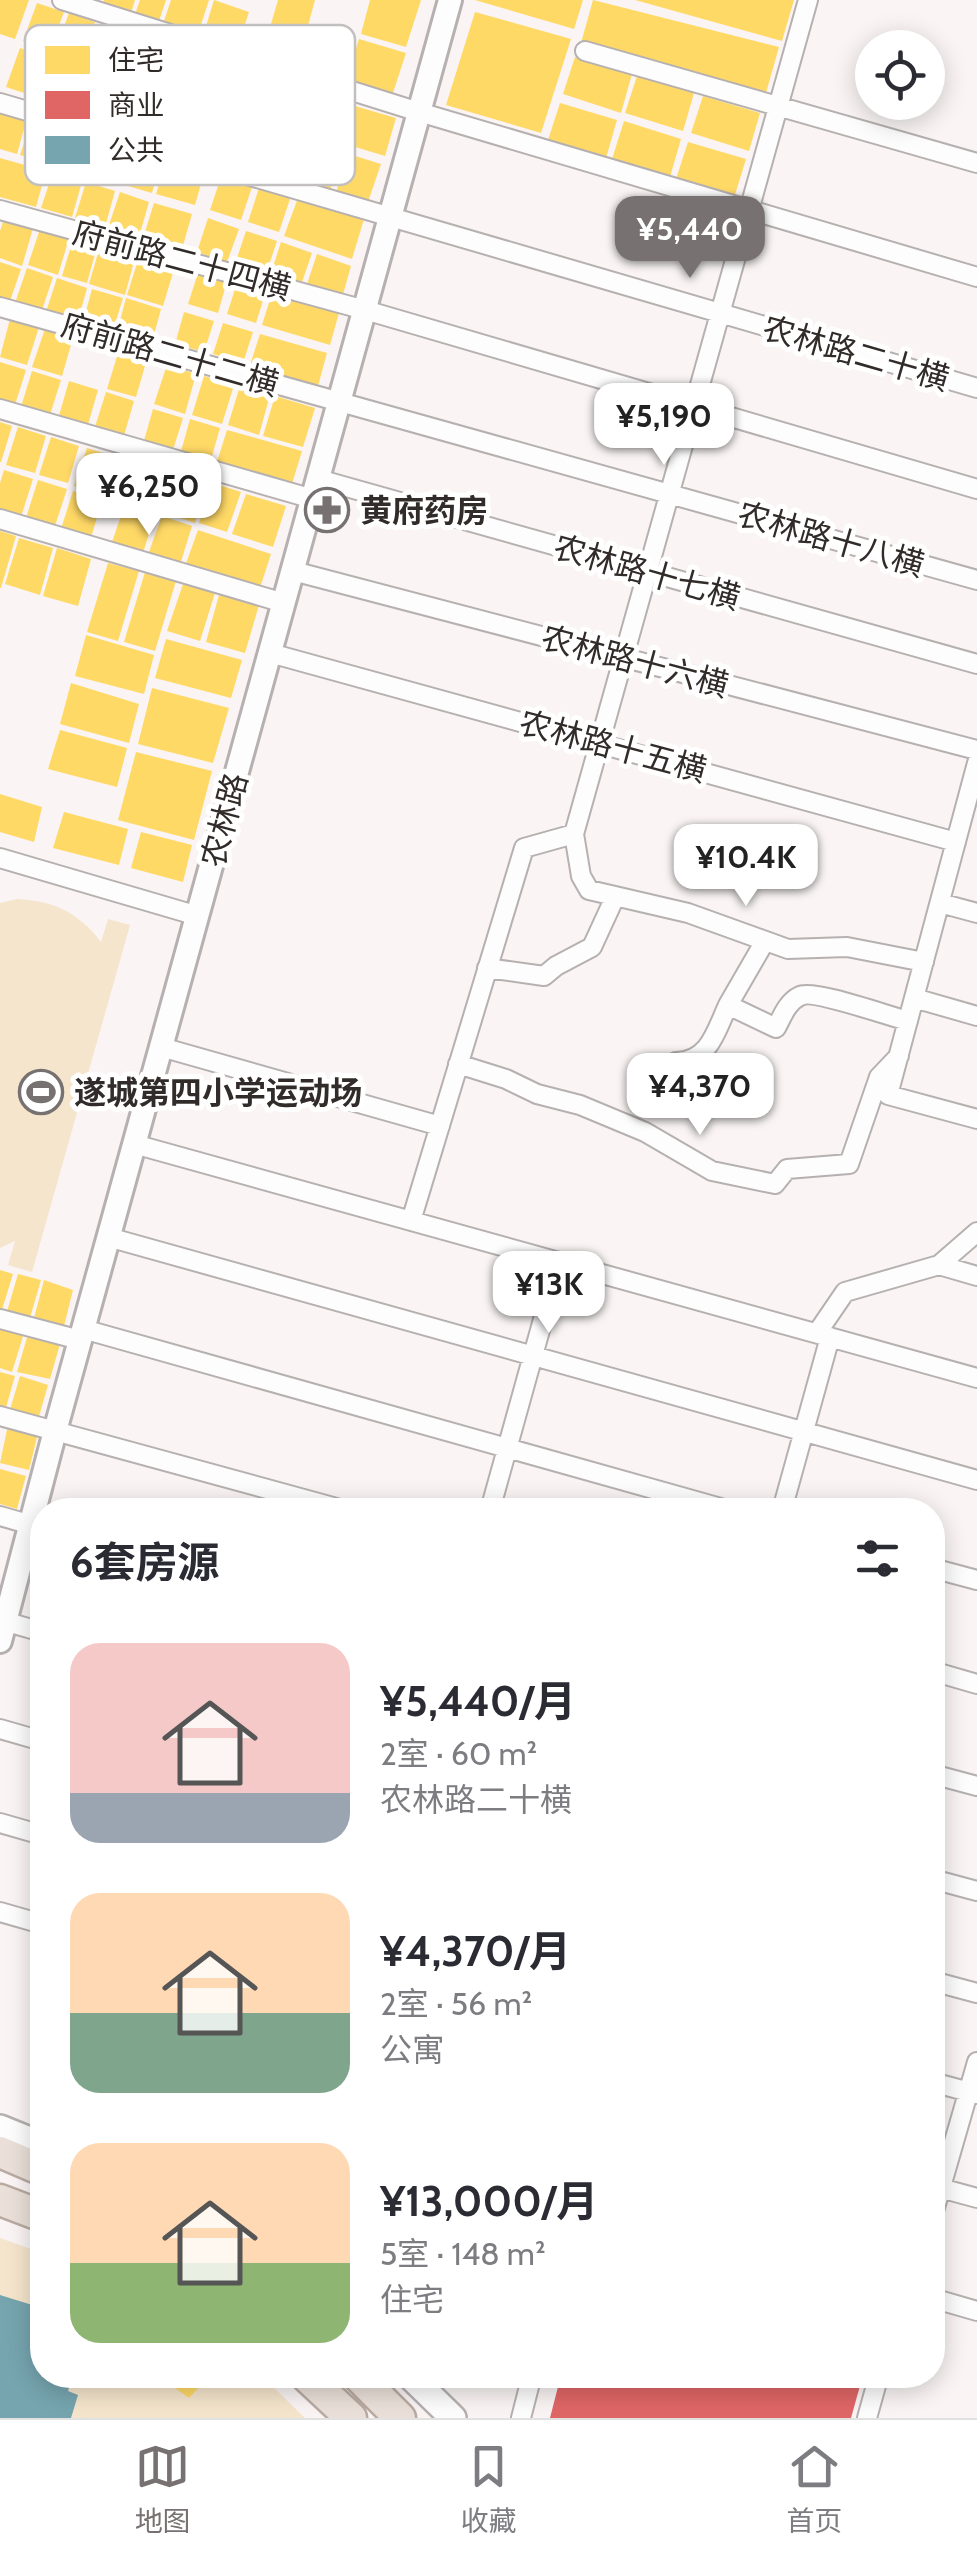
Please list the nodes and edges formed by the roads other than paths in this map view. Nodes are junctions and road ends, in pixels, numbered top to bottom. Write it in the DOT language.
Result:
graph roads {
  1 [pos="62,0"];
  2 [pos="450,0"];
  3 [pos="808,0"];
  4 [pos="142,25"];
  5 [pos="585,51"];
  6 [pos="355,92"];
  7 [pos="0,103"];
  8 [pos="778,106"];
  9 [pos="25,110"];
  10 [pos="419,112"];
  11 [pos="977,162"];
  12 [pos="283,185"];
  13 [pos="0,210"];
  14 [pos="749,210"];
  15 [pos="390,216"];
  16 [pos="977,278"];
  17 [pos="0,307"];
  18 [pos="364,310"];
  19 [pos="719,315"];
  20 [pos="977,388"];
  21 [pos="339,402"];
  22 [pos="694,406"];
  23 [pos="0,409"];
  24 [pos="315,489"];
  25 [pos="977,489"];
  26 [pos="669,494"];
  27 [pos="0,518"];
  28 [pos="292,571"];
  29 [pos="648,572"];
  30 [pos="977,580"];
  31 [pos="284,603"];
  32 [pos="270,653"];
  33 [pos="624,658"];
  34 [pos="977,664"];
  35 [pos="600,742"];
  36 [pos="977,750"];
  37 [pos="977,763"];
  38 [pos="972,803"];
  39 [pos="574,834"];
  40 [pos="956,842"];
  41 [pos="0,858"];
  42 [pos="615,897"];
  43 [pos="940,902"];
  44 [pos="977,913"];
  45 [pos="198,916"];
  46 [pos="765,940"];
  47 [pos="924,962"];
  48 [pos="487,968"];
  49 [pos="914,998"];
  50 [pos="728,1005"];
  51 [pos="977,1016"];
  52 [pos="908,1021"];
  53 [pos="161,1047"];
  54 [pos="898,1056"];
  55 [pos="458,1064"];
  56 [pos="660,1084"];
  57 [pos="977,1119"];
  58 [pos="440,1126"];
  59 [pos="134,1144"];
  60 [pos="411,1221"];
  61 [pos="977,1232"];
  62 [pos="108,1238"];
  63 [pos="560,1262"];
  64 [pos="939,1265"];
  65 [pos="977,1276"];
  66 [pos="0,1319"];
  67 [pos="82,1335"];
  68 [pos="824,1335"];
  69 [pos="533,1356"];
  70 [pos="977,1378"];
  71 [pos="0,1416"];
  72 [pos="55,1431"];
  73 [pos="804,1432"];
  74 [pos="507,1448"];
  75 [pos="977,1480"];
  76 [pos="42,1498"];
  77 [pos="300,1498"];
  78 [pos="493,1498"];
  79 [pos="685,1498"];
  80 [pos="785,1498"];
  81 [pos="0,1516"];
  82 [pos="30,1524"];
  83 [pos="30,1544"];
  84 [pos="945,1571"];
  85 [pos="977,1580"];
  86 [pos="2,1627"];
  87 [pos="30,1630"];
  88 [pos="945,1675"];
  89 [pos="977,1684"];
  90 [pos="0,1729"];
  91 [pos="30,1738"];
  92 [pos="945,1777"];
  93 [pos="977,1786"];
  94 [pos="0,1823"];
  95 [pos="30,1832"];
  96 [pos="945,1882"];
  97 [pos="977,1891"];
  98 [pos="0,1912"];
  99 [pos="30,1921"];
  100 [pos="945,1985"];
  101 [pos="977,1994"];
  102 [pos="977,2062"];
  103 [pos="945,2085"];
  104 [pos="973,2093"];
  105 [pos="0,2128"];
  106 [pos="30,2139"];
  107 [pos="0,2152"];
  108 [pos="30,2165"];
  109 [pos="945,2166"];
  110 [pos="945,2189"];
  111 [pos="977,2198"];
  112 [pos="0,2200"];
  113 [pos="30,2211"];
  114 [pos="945,2302"];
  115 [pos="977,2312"];
  116 [pos="319,2388"];
  117 [pos="369,2388"];
  118 [pos="422,2388"];
  119 [pos="529,2388"];
  120 [pos="875,2388"];
  121 [pos="351,2418"];
  122 [pos="400,2418"];
  123 [pos="453,2418"];
  124 [pos="521,2418"];
  125 [pos="867,2418"];
  1 -- 4 [label="street"];
  2 -- 10 [label="street, 农林路"];
  3 -- 8 [label="street"];
  5 -- 8 [label="street"];
  6 -- 10 [label="street"];
  7 -- 9 [label="street, 农林路二十横"];
  8 -- 11 [label="street"];
  8 -- 14 [label="street"];
  10 -- 14 [label="street"];
  10 -- 15 [label="street, 农林路"];
  12 -- 15 [label="street, 农林路二十横"];
  13 -- 18 [label="street, 府前路二十四横"];
  14 -- 16 [label="street"];
  14 -- 19 [label="street"];
  15 -- 18 [label="street, 农林路"];
  15 -- 19 [label="street, 农林路二十横"];
  17 -- 21 [label="street, 府前路二十二横"];
  18 -- 21 [label="street, 农林路"];
  18 -- 22 [label="street, 府前路二十四横"];
  19 -- 20 [label="street, 农林路二十横"];
  19 -- 22 [label="street"];
  21 -- 24 [label="street, 农林路"];
  21 -- 26 [label="street, 农林路十八横"];
  22 -- 25 [label="street, 府前路二十四横"];
  22 -- 26 [label="street"];
  23 -- 24 [label="street, 农林路十七横"];
  24 -- 28 [label="street, 农林路"];
  24 -- 29 [label="street, 农林路十七横"];
  26 -- 29 [label="street"];
  26 -- 30 [label="street, 农林路十八横"];
  27 -- 31 [label="street"];
  28 -- 31 [label="street, 农林路"];
  28 -- 33 [label="street, 农林路十六横"];
  29 -- 33 [label="street"];
  29 -- 34 [label="street, 农林路十七横"];
  31 -- 32 [label="street, 农林路"];
  32 -- 35 [label="street, 农林路十五横"];
  32 -- 45 [label="street, 农林路"];
  33 -- 35 [label="street"];
  33 -- 36 [label="street, 农林路十六横"];
  35 -- 39 [label="street"];
  35 -- 40 [label="street, 农林路十五横"];
  37 -- 38 [label="street"];
  38 -- 40 [label="street"];
  39 -- 42 [label="street"];
  39 -- 48 [label="street"];
  40 -- 43 [label="street"];
  41 -- 45 [label="street"];
  42 -- 46 [label="street"];
  42 -- 48 [label="street"];
  43 -- 44 [label="street"];
  43 -- 47 [label="street"];
  45 -- 53 [label="street, 农林路"];
  46 -- 47 [label="street"];
  46 -- 50 [label="street"];
  47 -- 49 [label="street"];
  48 -- 55 [label="street"];
  49 -- 51 [label="street"];
  49 -- 52 [label="street"];
  50 -- 52 [label="street"];
  50 -- 56 [label="street"];
  52 -- 54 [label="street"];
  53 -- 58 [label="street"];
  53 -- 59 [label="street, 农林路"];
  54 -- 55 [label="street"];
  54 -- 57 [label="street"];
  55 -- 58 [label="street"];
  58 -- 60 [label="street"];
  59 -- 60 [label="street"];
  59 -- 62 [label="street, 农林路"];
  60 -- 63 [label="street"];
  61 -- 64 [label="street"];
  62 -- 67 [label="street, 农林路"];
  62 -- 69 [label="street"];
  63 -- 68 [label="street"];
  63 -- 69 [label="street"];
  64 -- 65 [label="street"];
  64 -- 68 [label="street"];
  66 -- 67 [label="street"];
  67 -- 72 [label="street, 农林路"];
  67 -- 74 [label="street"];
  68 -- 70 [label="street"];
  68 -- 73 [label="street"];
  69 -- 73 [label="street"];
  69 -- 74 [label="street"];
  71 -- 72 [label="street"];
  72 -- 76 [label="street, 农林路"];
  72 -- 77 [label="street"];
  73 -- 75 [label="street"];
  73 -- 80 [label="street"];
  74 -- 78 [label="street"];
  74 -- 79 [label="street"];
  81 -- 82 [label="street"];
  83 -- 86 [label="street, 农林路"];
  84 -- 85 [label="street"];
  86 -- 87 [label="street"];
  88 -- 89 [label="street"];
  90 -- 91 [label="street"];
  92 -- 93 [label="street"];
  94 -- 95 [label="street"];
  96 -- 97 [label="street"];
  98 -- 99 [label="street"];
  100 -- 101 [label="street"];
  102 -- 104 [label="street"];
  103 -- 104 [label="street"];
  104 -- 109 [label="street"];
  105 -- 106 [label="main road"];
  107 -- 108 [label="highway"];
  110 -- 111 [label="street"];
  112 -- 113 [label="highway"];
  114 -- 115 [label="street"];
  116 -- 121 [label="highway"];
  117 -- 122 [label="highway"];
  118 -- 123 [label="main road"];
  119 -- 124 [label="street"];
  120 -- 125 [label="street"];
}
